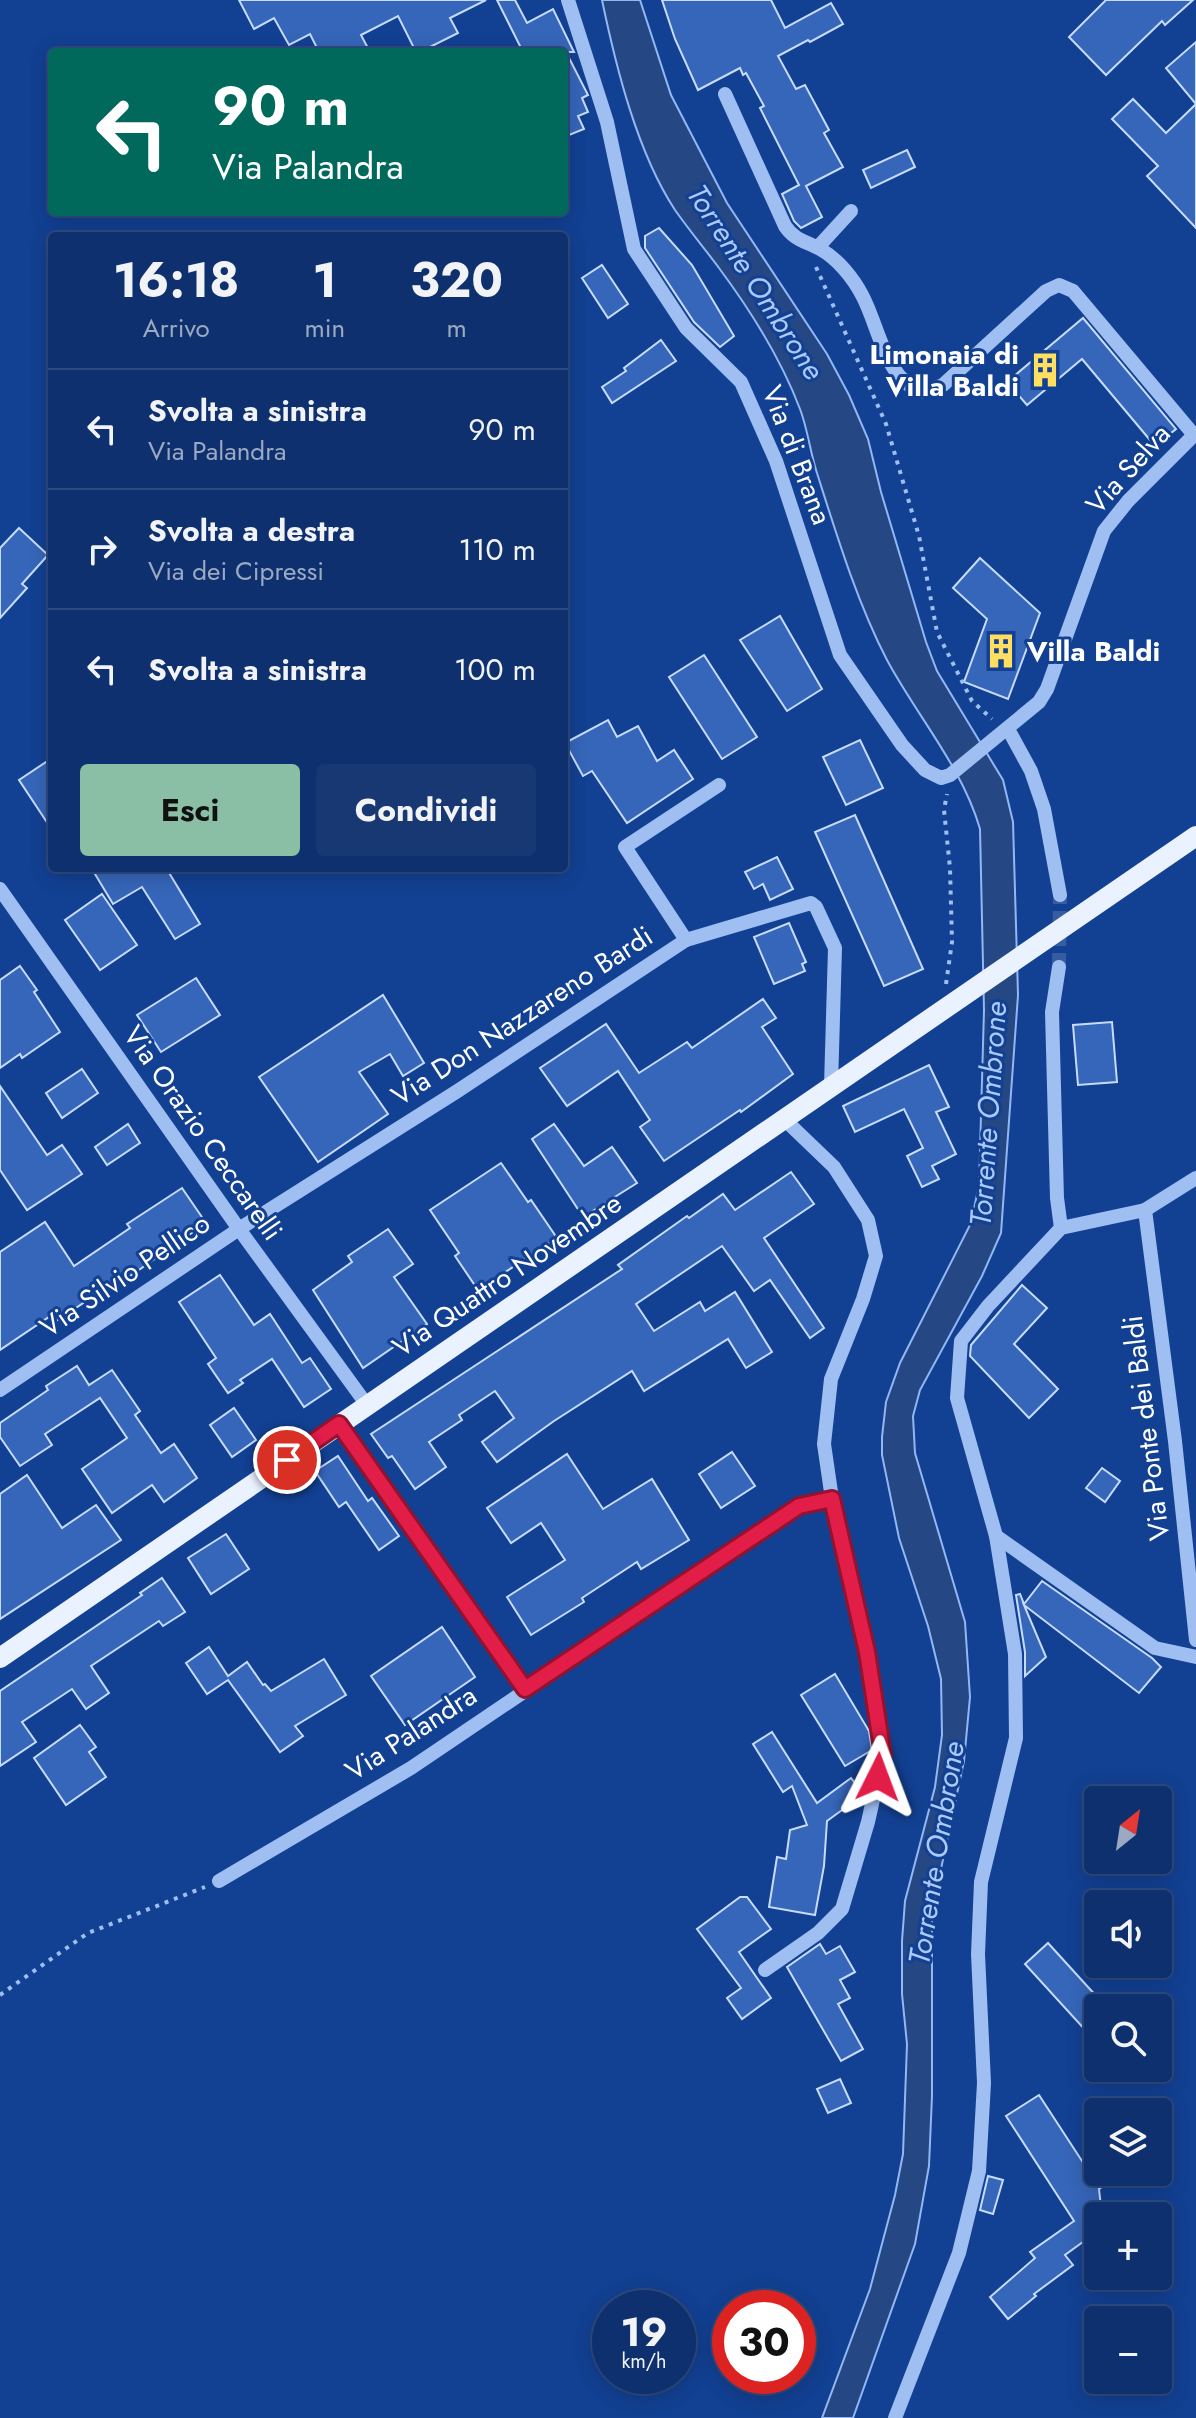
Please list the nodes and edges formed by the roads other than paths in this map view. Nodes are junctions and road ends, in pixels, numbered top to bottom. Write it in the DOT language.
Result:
graph roads {
  1 [pos="568,0"];
  2 [pos="725,94"];
  3 [pos="851,211"];
  4 [pos="811,245"];
  5 [pos="1195,434"];
  6 [pos="1003,734"];
  7 [pos="950,775"];
  8 [pos="719,785"];
  9 [pos="1196,836"];
  10 [pos="0,889"];
  11 [pos="1060,895"];
  12 [pos="686,940"];
  13 [pos="1059,967"];
  14 [pos="831,1086"];
  15 [pos="784,1119"];
  16 [pos="1196,1178"];
  17 [pos="1145,1210"];
  18 [pos="1061,1228"];
  19 [pos="239,1229"];
  20 [pos="0,1390"];
  21 [pos="367,1405"];
  22 [pos="339,1424"];
  23 [pos="832,1499"];
  24 [pos="996,1536"];
  25 [pos="1196,1640"];
  26 [pos="1196,1657"];
  27 [pos="0,1658"];
  28 [pos="525,1689"];
  29 [pos="219,1881"];
  30 [pos="765,1970"];
  31 [pos="895,2418"];
  1 -- 7 [label="street, Via di Brana"];
  2 -- 4 [label="street"];
  3 -- 4 [label="street"];
  4 -- 5 [label="street"];
  5 -- 6 [label="street, Via Selva"];
  6 -- 7 [label="street, Via Selva"];
  6 -- 11 [label="street"];
  8 -- 12 [label="street, Via Don Nazzareno Bardi"];
  9 -- 14 [label="main road, Via Quattro Novembre"];
  10 -- 19 [label="street, Via Orazio Ceccarelli"];
  12 -- 14 [label="street"];
  12 -- 19 [label="street, Via Don Nazzareno Bardi"];
  13 -- 18 [label="street"];
  14 -- 15 [label="main road, Via Quattro Novembre"];
  15 -- 21 [label="main road, Via Quattro Novembre"];
  15 -- 23 [label="street"];
  16 -- 17 [label="street"];
  17 -- 18 [label="street"];
  17 -- 25 [label="street, Via Ponte dei Baldi"];
  18 -- 24 [label="street"];
  19 -- 20 [label="street, Via Silvio Pellico"];
  19 -- 21 [label="street, Via Orazio Ceccarelli"];
  21 -- 22 [label="main road, Via Quattro Novembre"];
  22 -- 27 [label="main road, Via Quattro Novembre"];
  22 -- 28 [label="street"];
  23 -- 28 [label="street, Via Palandra"];
  23 -- 30 [label="street"];
  24 -- 26 [label="street"];
  24 -- 31 [label="street"];
  28 -- 29 [label="street, Via Palandra"];
}
